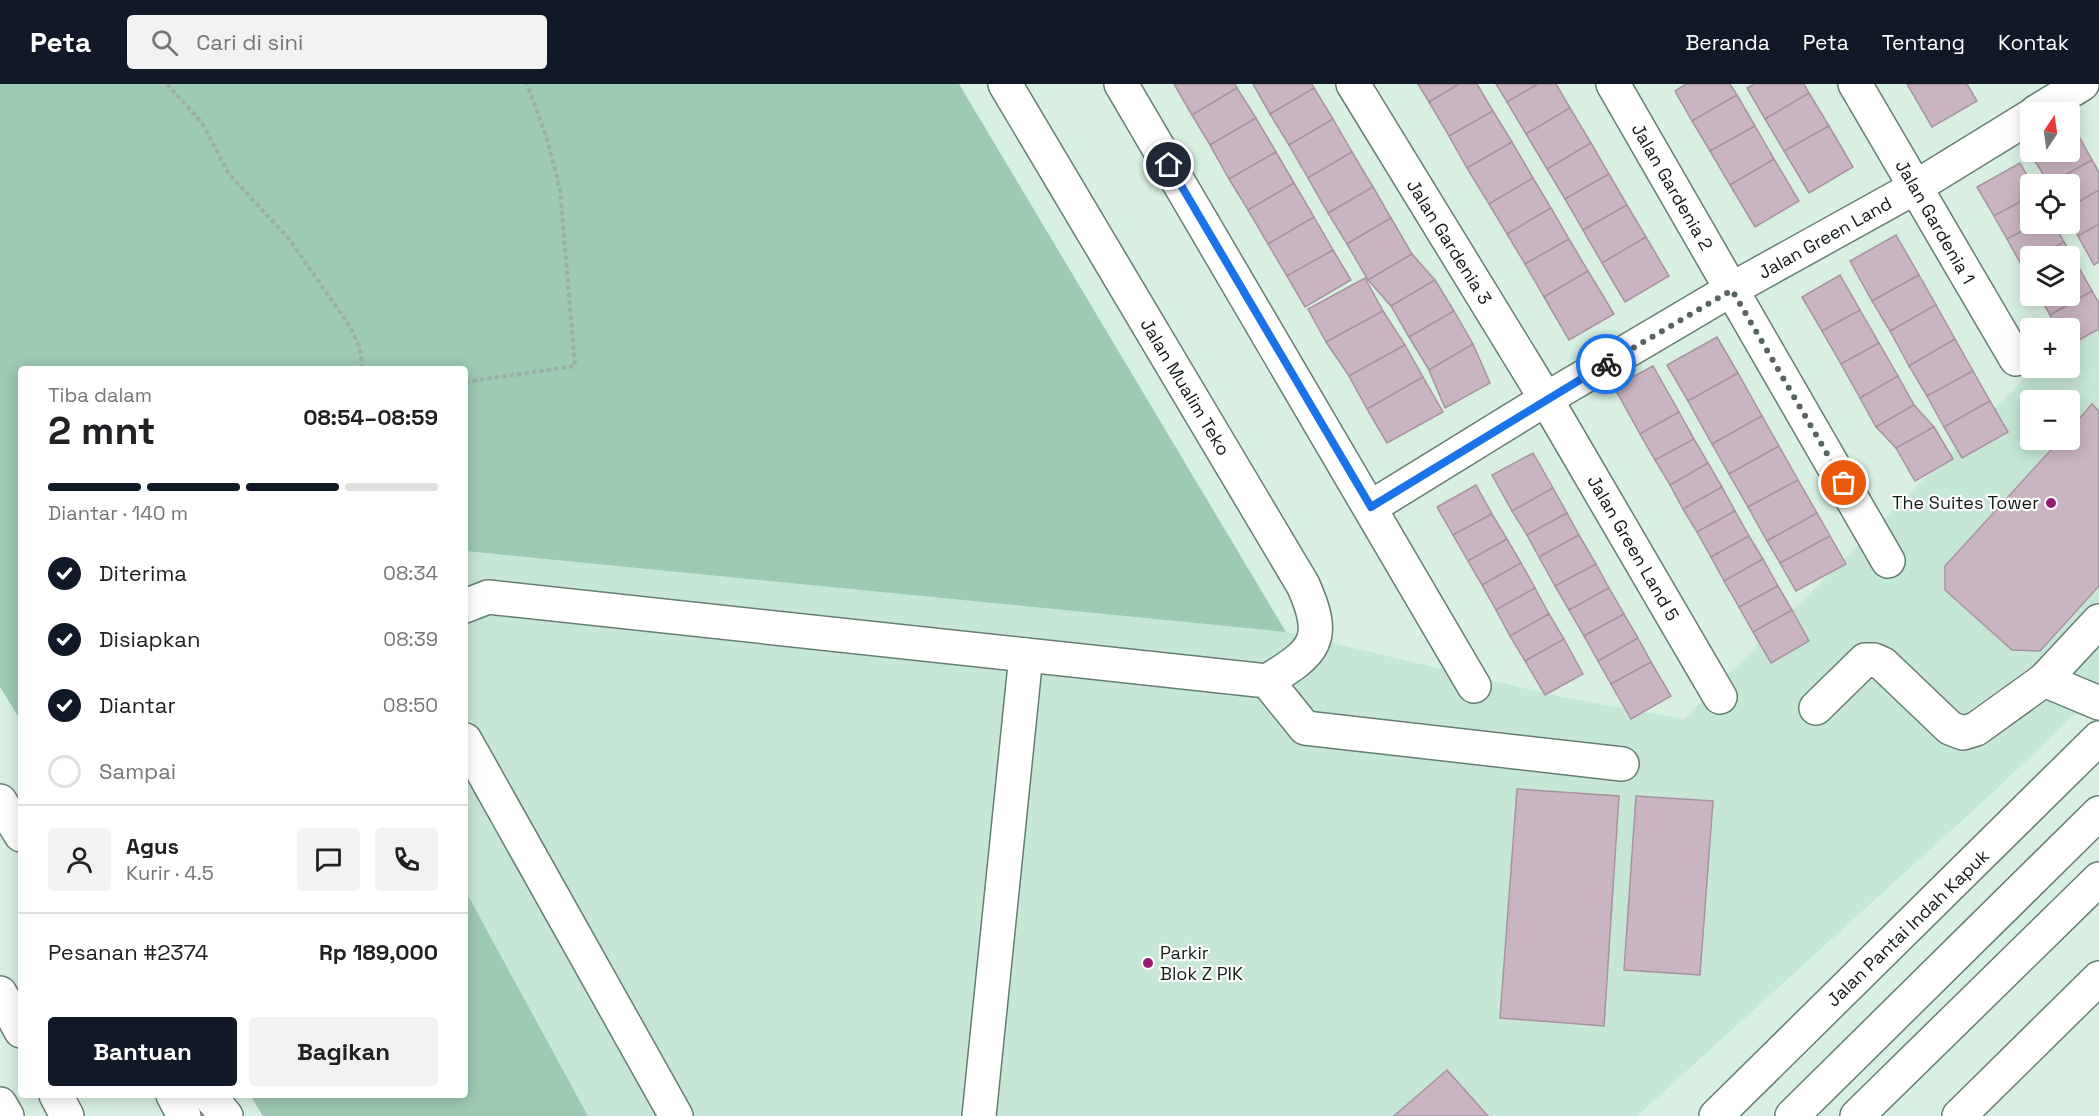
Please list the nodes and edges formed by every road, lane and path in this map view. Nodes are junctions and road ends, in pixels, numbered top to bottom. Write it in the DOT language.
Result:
graph roads {
  1 [pos="167,84"];
  2 [pos="527,84"];
  3 [pos="1005,84"];
  4 [pos="1121,84"];
  5 [pos="1353,84"];
  6 [pos="1613,84"];
  7 [pos="1856,84"];
  8 [pos="2082,84"];
  9 [pos="2052,102"];
  10 [pos="2020,123"];
  11 [pos="1914,188"];
  12 [pos="1732,290"];
  13 [pos="2016,359"];
  14 [pos="362,366"];
  15 [pos="468,382"];
  16 [pos="1546,399"];
  17 [pos="1371,507"];
  18 [pos="1888,561"];
  19 [pos="468,605"];
  20 [pos="2099,621"];
  21 [pos="1026,655"];
  22 [pos="2044,680"];
  23 [pos="1267,681"];
  24 [pos="1474,686"];
  25 [pos="1720,697"];
  26 [pos="2099,703"];
  27 [pos="1816,708"];
  28 [pos="2099,738"];
  29 [pos="468,745"];
  30 [pos="1622,764"];
  31 [pos="0,801"];
  32 [pos="2099,813"];
  33 [pos="18,830"];
  34 [pos="2099,879"];
  35 [pos="2099,978"];
  36 [pos="0,993"];
  37 [pos="18,1026"];
  38 [pos="58,1098"];
  39 [pos="175,1098"];
  40 [pos="211,1098"];
  41 [pos="0,1104"];
  42 [pos="7,1116"];
  43 [pos="67,1116"];
  44 [pos="184,1116"];
  45 [pos="226,1116"];
  46 [pos="676,1116"];
  47 [pos="979,1116"];
  48 [pos="1716,1116"];
  49 [pos="1792,1116"];
  50 [pos="1857,1116"];
  51 [pos="1959,1116"];
  1 -- 14 [label="path"];
  2 -- 15 [label="path"];
  3 -- 23 [label="main road, Jalan Mualim Teko"];
  4 -- 17 [label="main road"];
  5 -- 16 [label="main road, Jalan Gardenia 3"];
  6 -- 12 [label="main road, Jalan Gardenia 2"];
  7 -- 11 [label="main road, Jalan Gardenia 1"];
  8 -- 9 [label="main road"];
  10 -- 11 [label="main road, Jalan Green Land"];
  11 -- 12 [label="main road, Jalan Green Land"];
  11 -- 13 [label="main road, Jalan Gardenia 1"];
  12 -- 16 [label="main road, Jalan Green Land"];
  12 -- 18 [label="main road, Jalan Gardenia 2"];
  16 -- 17 [label="main road, Jalan Green Land"];
  16 -- 25 [label="main road, Jalan Green Land 5"];
  17 -- 24 [label="main road"];
  19 -- 21 [label="main road"];
  20 -- 22 [label="main road"];
  21 -- 23 [label="main road"];
  21 -- 47 [label="main road"];
  22 -- 26 [label="main road"];
  22 -- 27 [label="main road"];
  23 -- 30 [label="main road"];
  28 -- 48 [label="main road, Jalan Pantai Indah Kapuk"];
  29 -- 46 [label="main road"];
  31 -- 33 [label="main road"];
  32 -- 49 [label="main road"];
  34 -- 50 [label="main road"];
  35 -- 51 [label="main road"];
  36 -- 37 [label="main road"];
  38 -- 43 [label="main road"];
  39 -- 44 [label="main road"];
  40 -- 45 [label="main road"];
  41 -- 42 [label="main road"];
}
